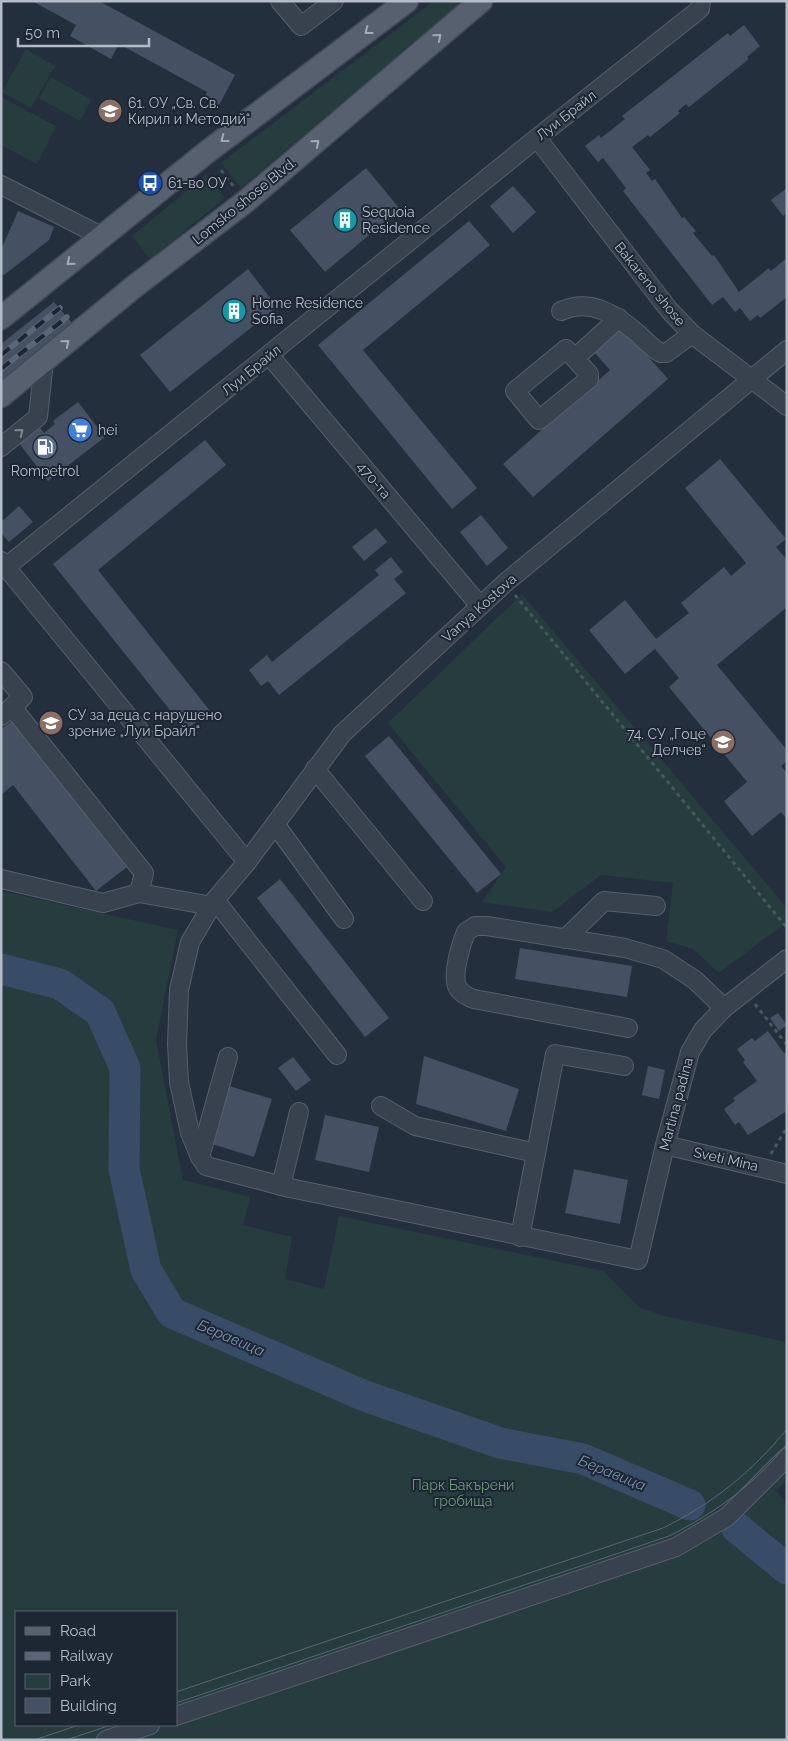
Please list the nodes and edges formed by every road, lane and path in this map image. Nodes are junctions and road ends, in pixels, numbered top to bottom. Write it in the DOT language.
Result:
graph roads {
  1 [pos="280,1"];
  2 [pos="334,1"];
  3 [pos="407,1"];
  4 [pos="481,1"];
  5 [pos="701,1"];
  6 [pos="537,138"];
  7 [pos="221,170"];
  8 [pos="1,185"];
  9 [pos="240,194"];
  10 [pos="101,236"];
  11 [pos="561,311"];
  12 [pos="1,318"];
  13 [pos="619,318"];
  14 [pos="692,334"];
  15 [pos="787,350"];
  16 [pos="269,355"];
  17 [pos="575,358"];
  18 [pos="44,361"];
  19 [pos="750,380"];
  20 [pos="1,396"];
  21 [pos="787,406"];
  22 [pos="1,447"];
  23 [pos="4,564"];
  24 [pos="505,583"];
  25 [pos="480,606"];
  26 [pos="1,671"];
  27 [pos="6,712"];
  28 [pos="316,770"];
  29 [pos="275,824"];
  30 [pos="247,862"];
  31 [pos="1,879"];
  32 [pos="139,893"];
  33 [pos="423,901"];
  34 [pos="213,903"];
  35 [pos="656,906"];
  36 [pos="344,919"];
  37 [pos="787,928"];
  38 [pos="565,939"];
  39 [pos="787,959"];
  40 [pos="745,992"];
  41 [pos="724,1008"];
  42 [pos="628,1028"];
  43 [pos="787,1045"];
  44 [pos="337,1055"];
  45 [pos="228,1056"];
  46 [pos="624,1066"];
  47 [pos="381,1106"];
  48 [pos="298,1112"];
  49 [pos="787,1127"];
  50 [pos="665,1145"];
  51 [pos="536,1153"];
  52 [pos="200,1157"];
  53 [pos="764,1168"];
  54 [pos="787,1174"];
  55 [pos="281,1186"];
  56 [pos="520,1237"];
  57 [pos="787,1457"];
  58 [pos="178,1715"];
  59 [pos="147,1726"];
  60 [pos="106,1740"];
  1 -- 2 [label="street"];
  3 -- 10 [label="main road, one-way"];
  18 -- 4 [label="main road, Lomsko shose Blvd., one-way"];
  5 -- 6 [label="street, Луи Брайл"];
  6 -- 14 [label="street, Bakareno shose"];
  6 -- 16 [label="street, Луи Брайл"];
  7 -- 9 [label="path"];
  8 -- 10 [label="street"];
  10 -- 12 [label="main road, one-way"];
  11 -- 13 [label="street"];
  13 -- 14 [label="street"];
  13 -- 17 [label="street"];
  14 -- 19 [label="street, Bakareno shose"];
  15 -- 19 [label="street, Vanya Kostova"];
  16 -- 23 [label="street, Луи Брайл"];
  16 -- 25 [label="street, 470-та"];
  18 -- 20 [label="main road, Lomsko shose Blvd."];
  22 -- 18 [label="street, one-way"];
  19 -- 21 [label="street, Bakareno shose"];
  19 -- 24 [label="street, Vanya Kostova"];
  23 -- 30 [label="street"];
  24 -- 25 [label="street, Vanya Kostova"];
  24 -- 37 [label="path"];
  25 -- 28 [label="street, Vanya Kostova"];
  26 -- 27 [label="street"];
  27 -- 32 [label="street"];
  28 -- 29 [label="street, Vanya Kostova"];
  28 -- 33 [label="street"];
  29 -- 30 [label="street, Vanya Kostova"];
  29 -- 36 [label="street"];
  30 -- 34 [label="street, Vanya Kostova"];
  31 -- 32 [label="street"];
  32 -- 34 [label="street"];
  34 -- 44 [label="street"];
  34 -- 52 [label="street, Vanya Kostova"];
  35 -- 38 [label="street"];
  38 -- 41 [label="street"];
  38 -- 42 [label="street"];
  39 -- 40 [label="street, Martina padina"];
  40 -- 41 [label="street, Martina padina"];
  40 -- 43 [label="path"];
  41 -- 50 [label="street, Martina padina"];
  45 -- 52 [label="street"];
  46 -- 51 [label="street"];
  47 -- 51 [label="street"];
  48 -- 55 [label="street"];
  49 -- 53 [label="path"];
  50 -- 53 [label="street, Sveti Mina"];
  50 -- 56 [label="street, Martina padina"];
  51 -- 56 [label="street"];
  52 -- 55 [label="street"];
  53 -- 54 [label="street, Sveti Mina"];
  55 -- 56 [label="street"];
  57 -- 58 [label="street"];
  59 -- 60 [label="street"];
}
